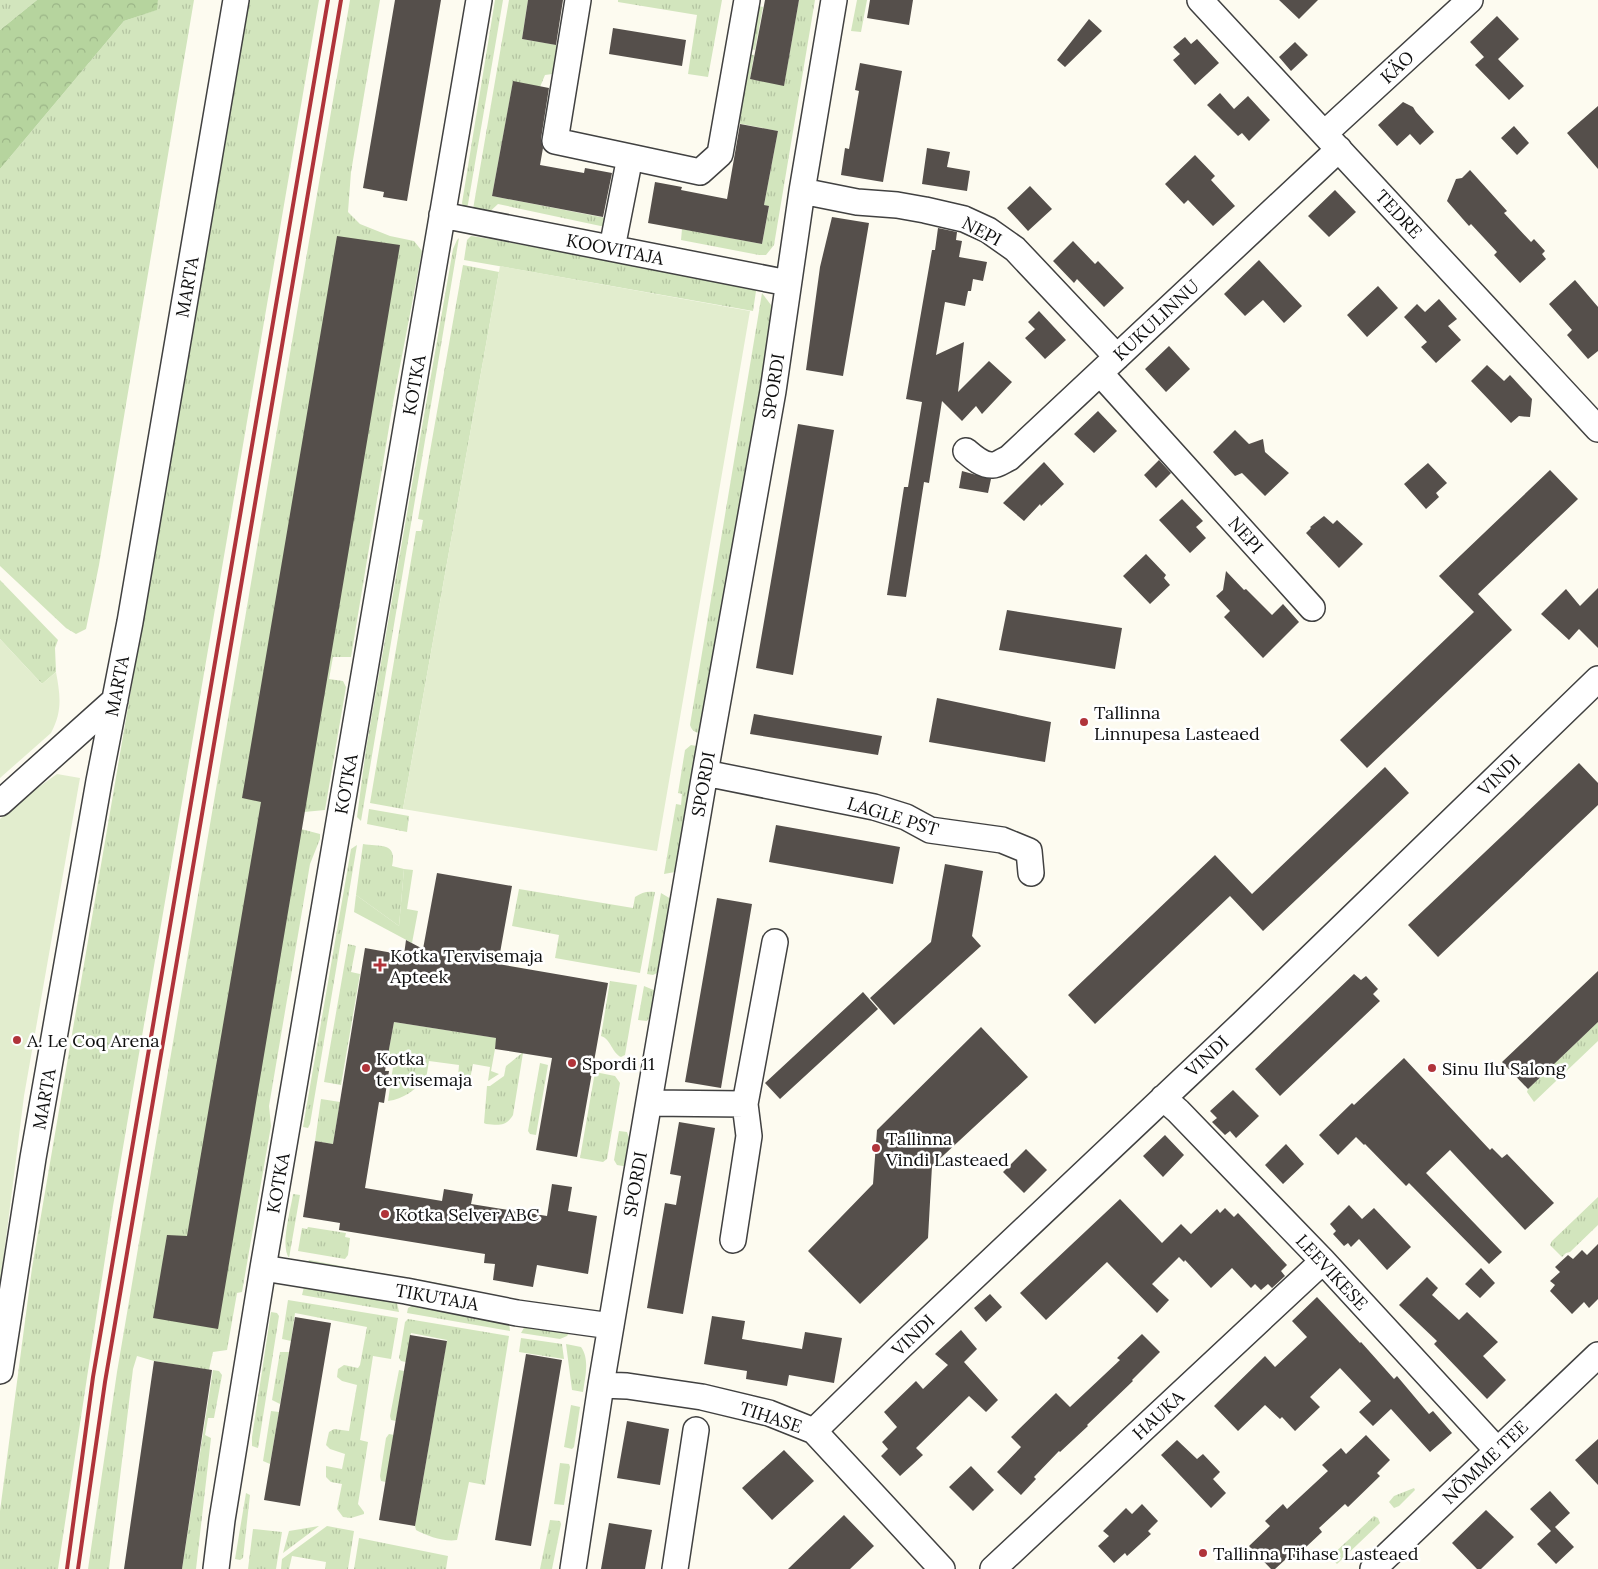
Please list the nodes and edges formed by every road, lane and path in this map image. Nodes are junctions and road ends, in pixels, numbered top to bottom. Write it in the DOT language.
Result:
graph roads {
  1 [pos="236,0"];
  2 [pos="479,0"];
  3 [pos="578,0"];
  4 [pos="747,0"];
  5 [pos="834,0"];
  6 [pos="1200,0"];
  7 [pos="1470,0"];
  8 [pos="1332,141"];
  9 [pos="630,157"];
  10 [pos="802,191"];
  11 [pos="442,215"];
  12 [pos="612,248"];
  13 [pos="788,282"];
  14 [pos="1108,365"];
  15 [pos="1598,429"];
  16 [pos="966,451"];
  17 [pos="1312,608"];
  18 [pos="1598,679"];
  19 [pos="115,700"];
  20 [pos="705,774"];
  21 [pos="0,803"];
  22 [pos="1031,873"];
  23 [pos="775,942"];
  24 [pos="1163,1098"];
  25 [pos="648,1103"];
  26 [pos="745,1104"];
  27 [pos="733,1240"];
  28 [pos="1323,1261"];
  29 [pos="263,1268"];
  30 [pos="611,1326"];
  31 [pos="1598,1355"];
  32 [pos="0,1372"];
  33 [pos="601,1385"];
  34 [pos="696,1430"];
  35 [pos="814,1431"];
  36 [pos="1497,1450"];
  37 [pos="216,1569"];
  38 [pos="573,1569"];
  39 [pos="675,1569"];
  40 [pos="942,1569"];
  41 [pos="993,1569"];
  42 [pos="1373,1569"];
  1 -- 19 [label="street, MARTA"];
  2 -- 11 [label="street, KOTKA"];
  3 -- 9 [label="street"];
  4 -- 9 [label="street"];
  5 -- 10 [label="street, SPORDI"];
  6 -- 8 [label="street, TEDRE"];
  7 -- 8 [label="street, KÄO"];
  8 -- 14 [label="street, KUKULINNU"];
  8 -- 15 [label="street, TEDRE"];
  9 -- 12 [label="street"];
  10 -- 13 [label="street, SPORDI"];
  10 -- 14 [label="street, NEPI"];
  11 -- 12 [label="street, KOOVITAJA"];
  11 -- 29 [label="street, KOTKA"];
  12 -- 13 [label="street, KOOVITAJA"];
  13 -- 20 [label="street, SPORDI"];
  14 -- 16 [label="street, KUKULINNU"];
  14 -- 17 [label="street, NEPI"];
  18 -- 24 [label="street, VINDI"];
  19 -- 21 [label="street"];
  19 -- 32 [label="street, MARTA"];
  20 -- 22 [label="street, LAGLE PST"];
  20 -- 25 [label="street, SPORDI"];
  23 -- 26 [label="street"];
  24 -- 28 [label="street, LEEVIKESE"];
  24 -- 35 [label="street, VINDI"];
  25 -- 26 [label="street"];
  25 -- 30 [label="street, SPORDI"];
  26 -- 27 [label="street"];
  28 -- 36 [label="street, LEEVIKESE"];
  28 -- 41 [label="street, HAUKA"];
  29 -- 30 [label="street, TIKUTAJA"];
  29 -- 37 [label="street, KOTKA"];
  30 -- 33 [label="street, SPORDI"];
  31 -- 36 [label="street, NÕMME TEE"];
  33 -- 35 [label="street, TIHASE"];
  33 -- 38 [label="street, SPORDI"];
  34 -- 39 [label="street"];
  35 -- 40 [label="street, TIHASE"];
  36 -- 42 [label="street, NÕMME TEE"];
}
